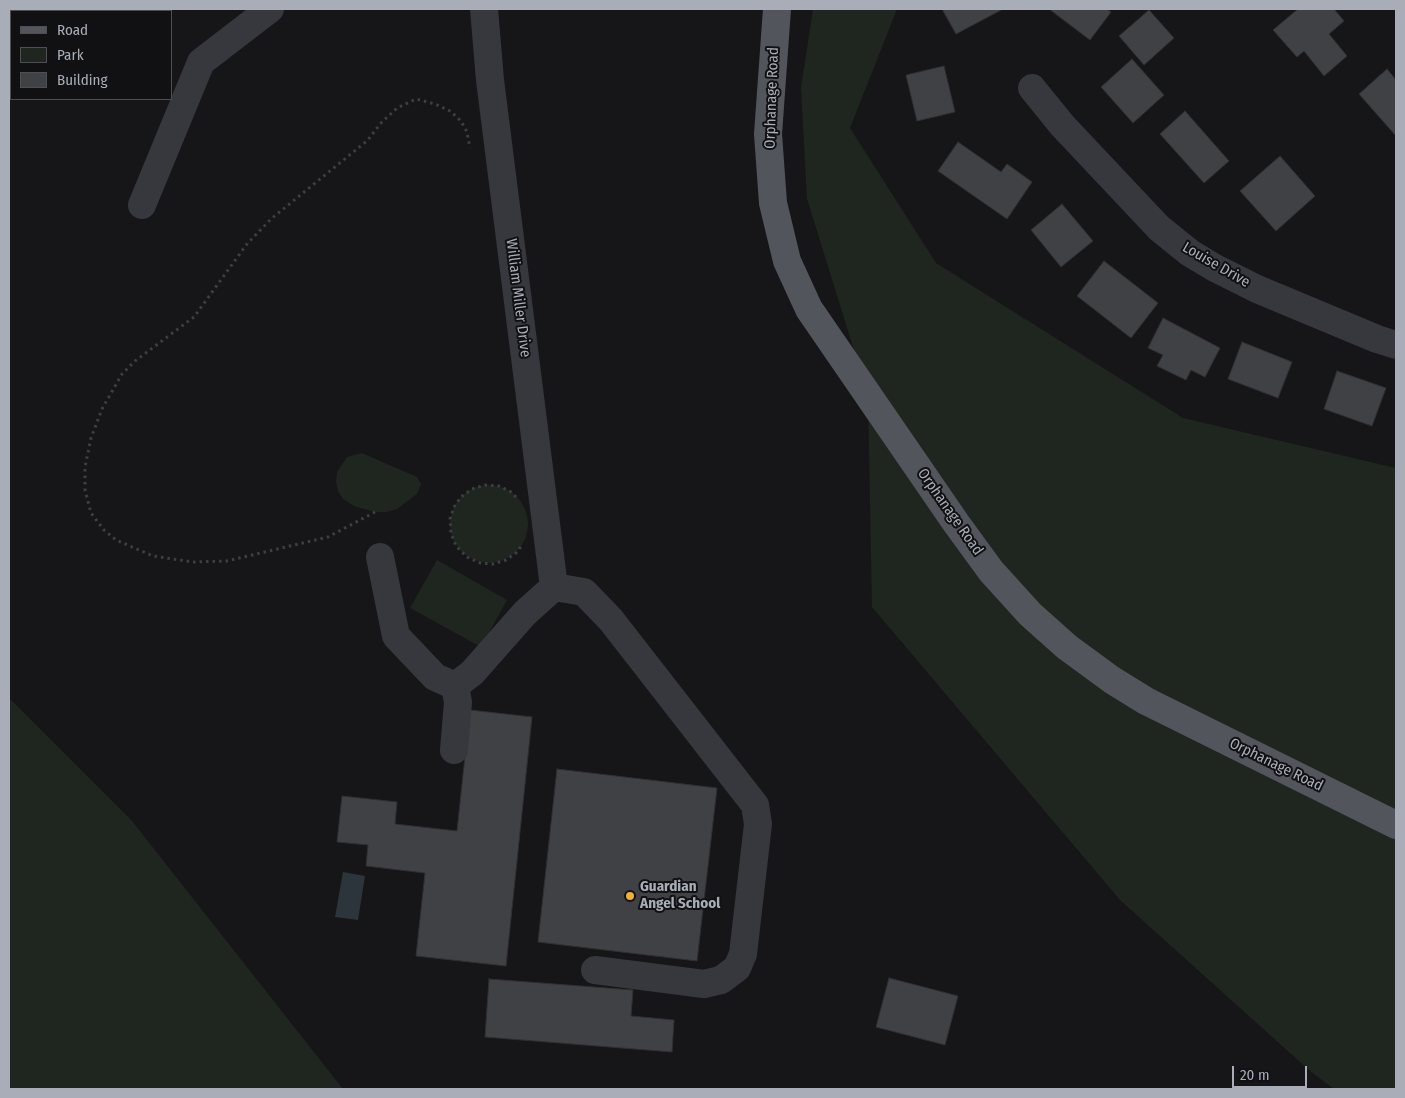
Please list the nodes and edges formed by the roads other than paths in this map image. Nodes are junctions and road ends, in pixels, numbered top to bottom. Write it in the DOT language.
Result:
graph roads {
  1 [pos="270,9"];
  2 [pos="484,9"];
  3 [pos="777,9"];
  4 [pos="1032,88"];
  5 [pos="142,205"];
  6 [pos="1396,345"];
  7 [pos="380,557"];
  8 [pos="554,587"];
  9 [pos="455,686"];
  10 [pos="454,750"];
  11 [pos="1396,825"];
  12 [pos="594,970"];
  1 -- 5 [label="street"];
  2 -- 8 [label="street, William Miller Drive"];
  3 -- 11 [label="main road, Orphanage Road"];
  4 -- 6 [label="street, Louise Drive"];
  7 -- 9 [label="street"];
  8 -- 9 [label="street"];
  8 -- 12 [label="street"];
  9 -- 10 [label="street"];
}
